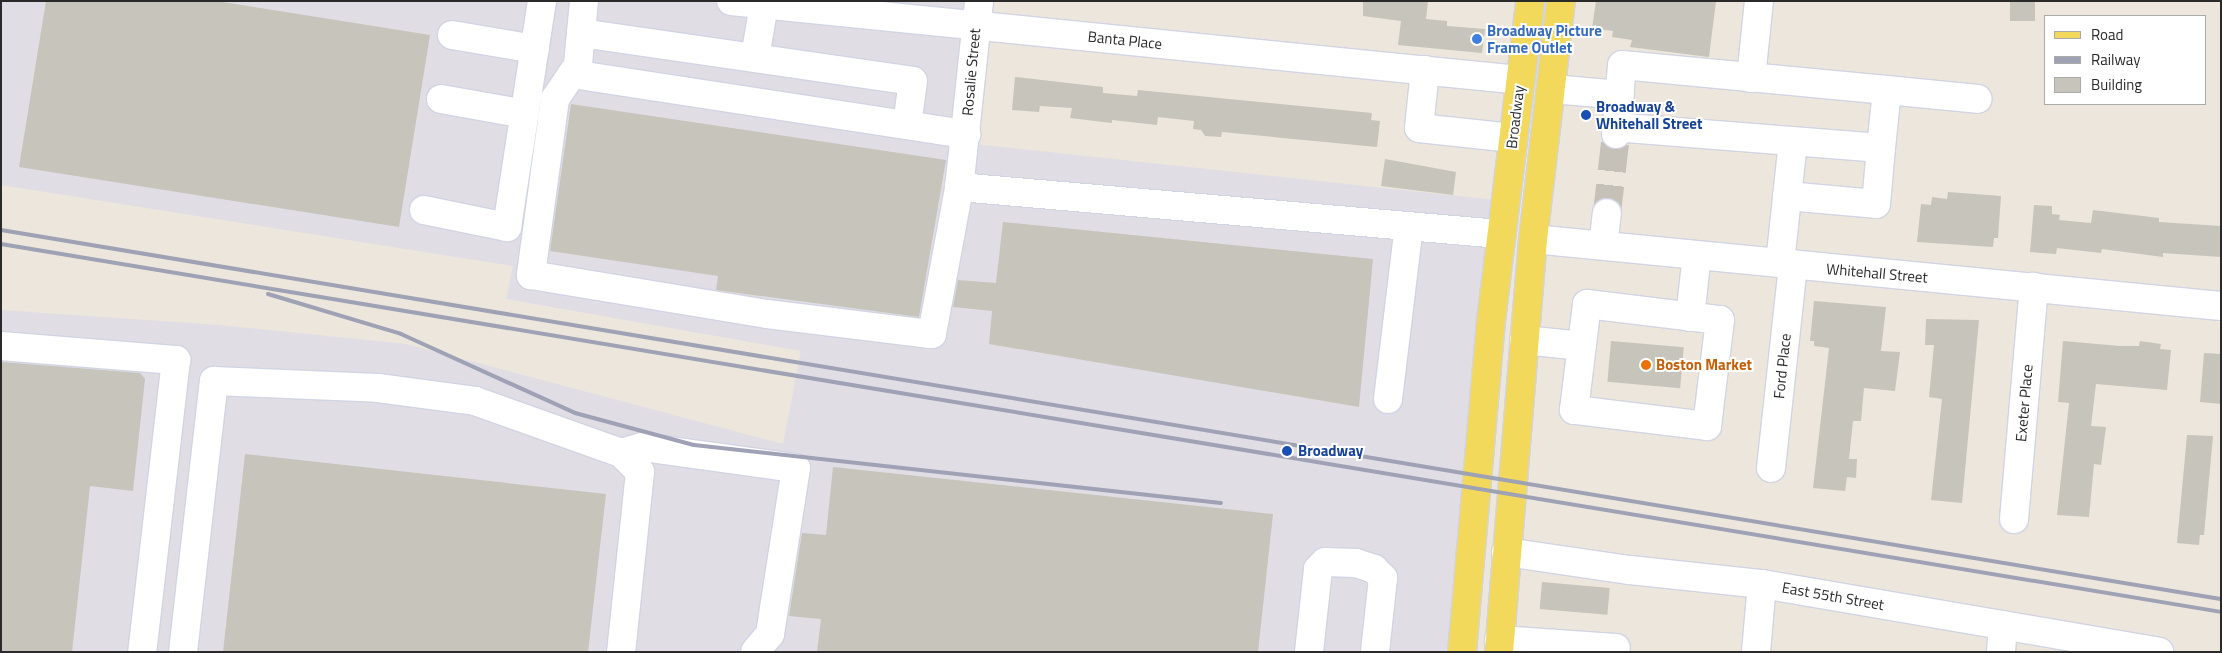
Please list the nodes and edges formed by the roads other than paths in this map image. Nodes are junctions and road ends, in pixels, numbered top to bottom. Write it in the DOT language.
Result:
graph roads {
  1 [pos="542,1"];
  2 [pos="584,1"];
  3 [pos="1530,1"];
  4 [pos="1561,1"];
  5 [pos="1759,1"];
  6 [pos="750,3"];
  7 [pos="977,13"];
  8 [pos="581,33"];
  9 [pos="452,35"];
  10 [pos="535,49"];
  11 [pos="756,57"];
  12 [pos="1638,67"];
  13 [pos="1425,70"];
  14 [pos="572,74"];
  15 [pos="1751,78"];
  16 [pos="1520,80"];
  17 [pos="1552,89"];
  18 [pos="1887,90"];
  19 [pos="1620,95"];
  20 [pos="441,99"];
  21 [pos="1978,99"];
  22 [pos="525,114"];
  23 [pos="907,125"];
  24 [pos="1622,130"];
  25 [pos="965,138"];
  26 [pos="1512,138"];
  27 [pos="1793,142"];
  28 [pos="1882,148"];
  29 [pos="959,187"];
  30 [pos="1787,196"];
  31 [pos="424,210"];
  32 [pos="1607,213"];
  33 [pos="1409,226"];
  34 [pos="1500,234"];
  35 [pos="1533,239"];
  36 [pos="1604,246"];
  37 [pos="1697,255"];
  38 [pos="1786,264"];
  39 [pos="2034,287"];
  40 [pos="2221,306"];
  41 [pos="1690,317"];
  42 [pos="1524,340"];
  43 [pos="1,346"];
  44 [pos="1582,346"];
  45 [pos="1388,400"];
  46 [pos="621,453"];
  47 [pos="1771,468"];
  48 [pos="2014,519"];
  49 [pos="1506,552"];
  50 [pos="1762,584"];
  51 [pos="2003,625"];
  52 [pos="1499,646"];
  53 [pos="1616,648"];
  54 [pos="142,652"];
  55 [pos="182,652"];
  56 [pos="621,652"];
  57 [pos="755,652"];
  58 [pos="1309,652"];
  59 [pos="1375,652"];
  60 [pos="1462,652"];
  61 [pos="1756,652"];
  62 [pos="2001,652"];
  63 [pos="2159,652"];
  1 -- 10 [label="street"];
  2 -- 8 [label="street"];
  3 -- 16 [label="main road, Broadway"];
  4 -- 17 [label="main road"];
  5 -- 15 [label="street"];
  6 -- 7 [label="street, Banta Place"];
  6 -- 11 [label="street"];
  7 -- 13 [label="street, Banta Place"];
  7 -- 25 [label="street, Rosalie Street"];
  8 -- 11 [label="street"];
  8 -- 14 [label="street"];
  9 -- 10 [label="street"];
  10 -- 22 [label="street"];
  11 -- 23 [label="street"];
  12 -- 15 [label="street"];
  12 -- 19 [label="street"];
  12 -- 24 [label="street"];
  13 -- 16 [label="street, Banta Place"];
  13 -- 26 [label="street"];
  14 -- 23 [label="street"];
  14 -- 29 [label="street, Rosalie Street"];
  15 -- 18 [label="street"];
  16 -- 26 [label="main road, Broadway"];
  17 -- 19 [label="street"];
  17 -- 35 [label="main road"];
  18 -- 21 [label="street"];
  18 -- 28 [label="street"];
  19 -- 24 [label="street"];
  20 -- 22 [label="street"];
  22 -- 31 [label="street"];
  23 -- 25 [label="street"];
  24 -- 27 [label="street"];
  25 -- 29 [label="street, Rosalie Street"];
  26 -- 34 [label="main road, Broadway"];
  27 -- 28 [label="street"];
  27 -- 30 [label="street, Ford Place"];
  28 -- 30 [label="street"];
  29 -- 33 [label="street"];
  30 -- 38 [label="street, Ford Place"];
  32 -- 36 [label="street"];
  33 -- 34 [label="street"];
  33 -- 45 [label="street"];
  34 -- 60 [label="main road, Broadway"];
  35 -- 36 [label="street, Whitehall Street"];
  35 -- 42 [label="main road"];
  36 -- 37 [label="street, Whitehall Street"];
  37 -- 38 [label="street, Whitehall Street"];
  37 -- 41 [label="street"];
  38 -- 39 [label="street, Whitehall Street"];
  38 -- 47 [label="street, Ford Place"];
  39 -- 40 [label="street, Whitehall Street"];
  39 -- 48 [label="street, Exeter Place"];
  41 -- 44 [label="street"];
  41 -- 44 [label="street"];
  42 -- 44 [label="street"];
  42 -- 49 [label="main road"];
  43 -- 54 [label="street"];
  46 -- 55 [label="street"];
  46 -- 56 [label="street"];
  46 -- 57 [label="street"];
  49 -- 50 [label="street, East 55th Street"];
  49 -- 52 [label="main road"];
  50 -- 51 [label="street, East 55th Street"];
  50 -- 61 [label="street"];
  51 -- 62 [label="street"];
  51 -- 63 [label="street, East 55th Street"];
  52 -- 53 [label="street"];
  58 -- 59 [label="street"];
}
